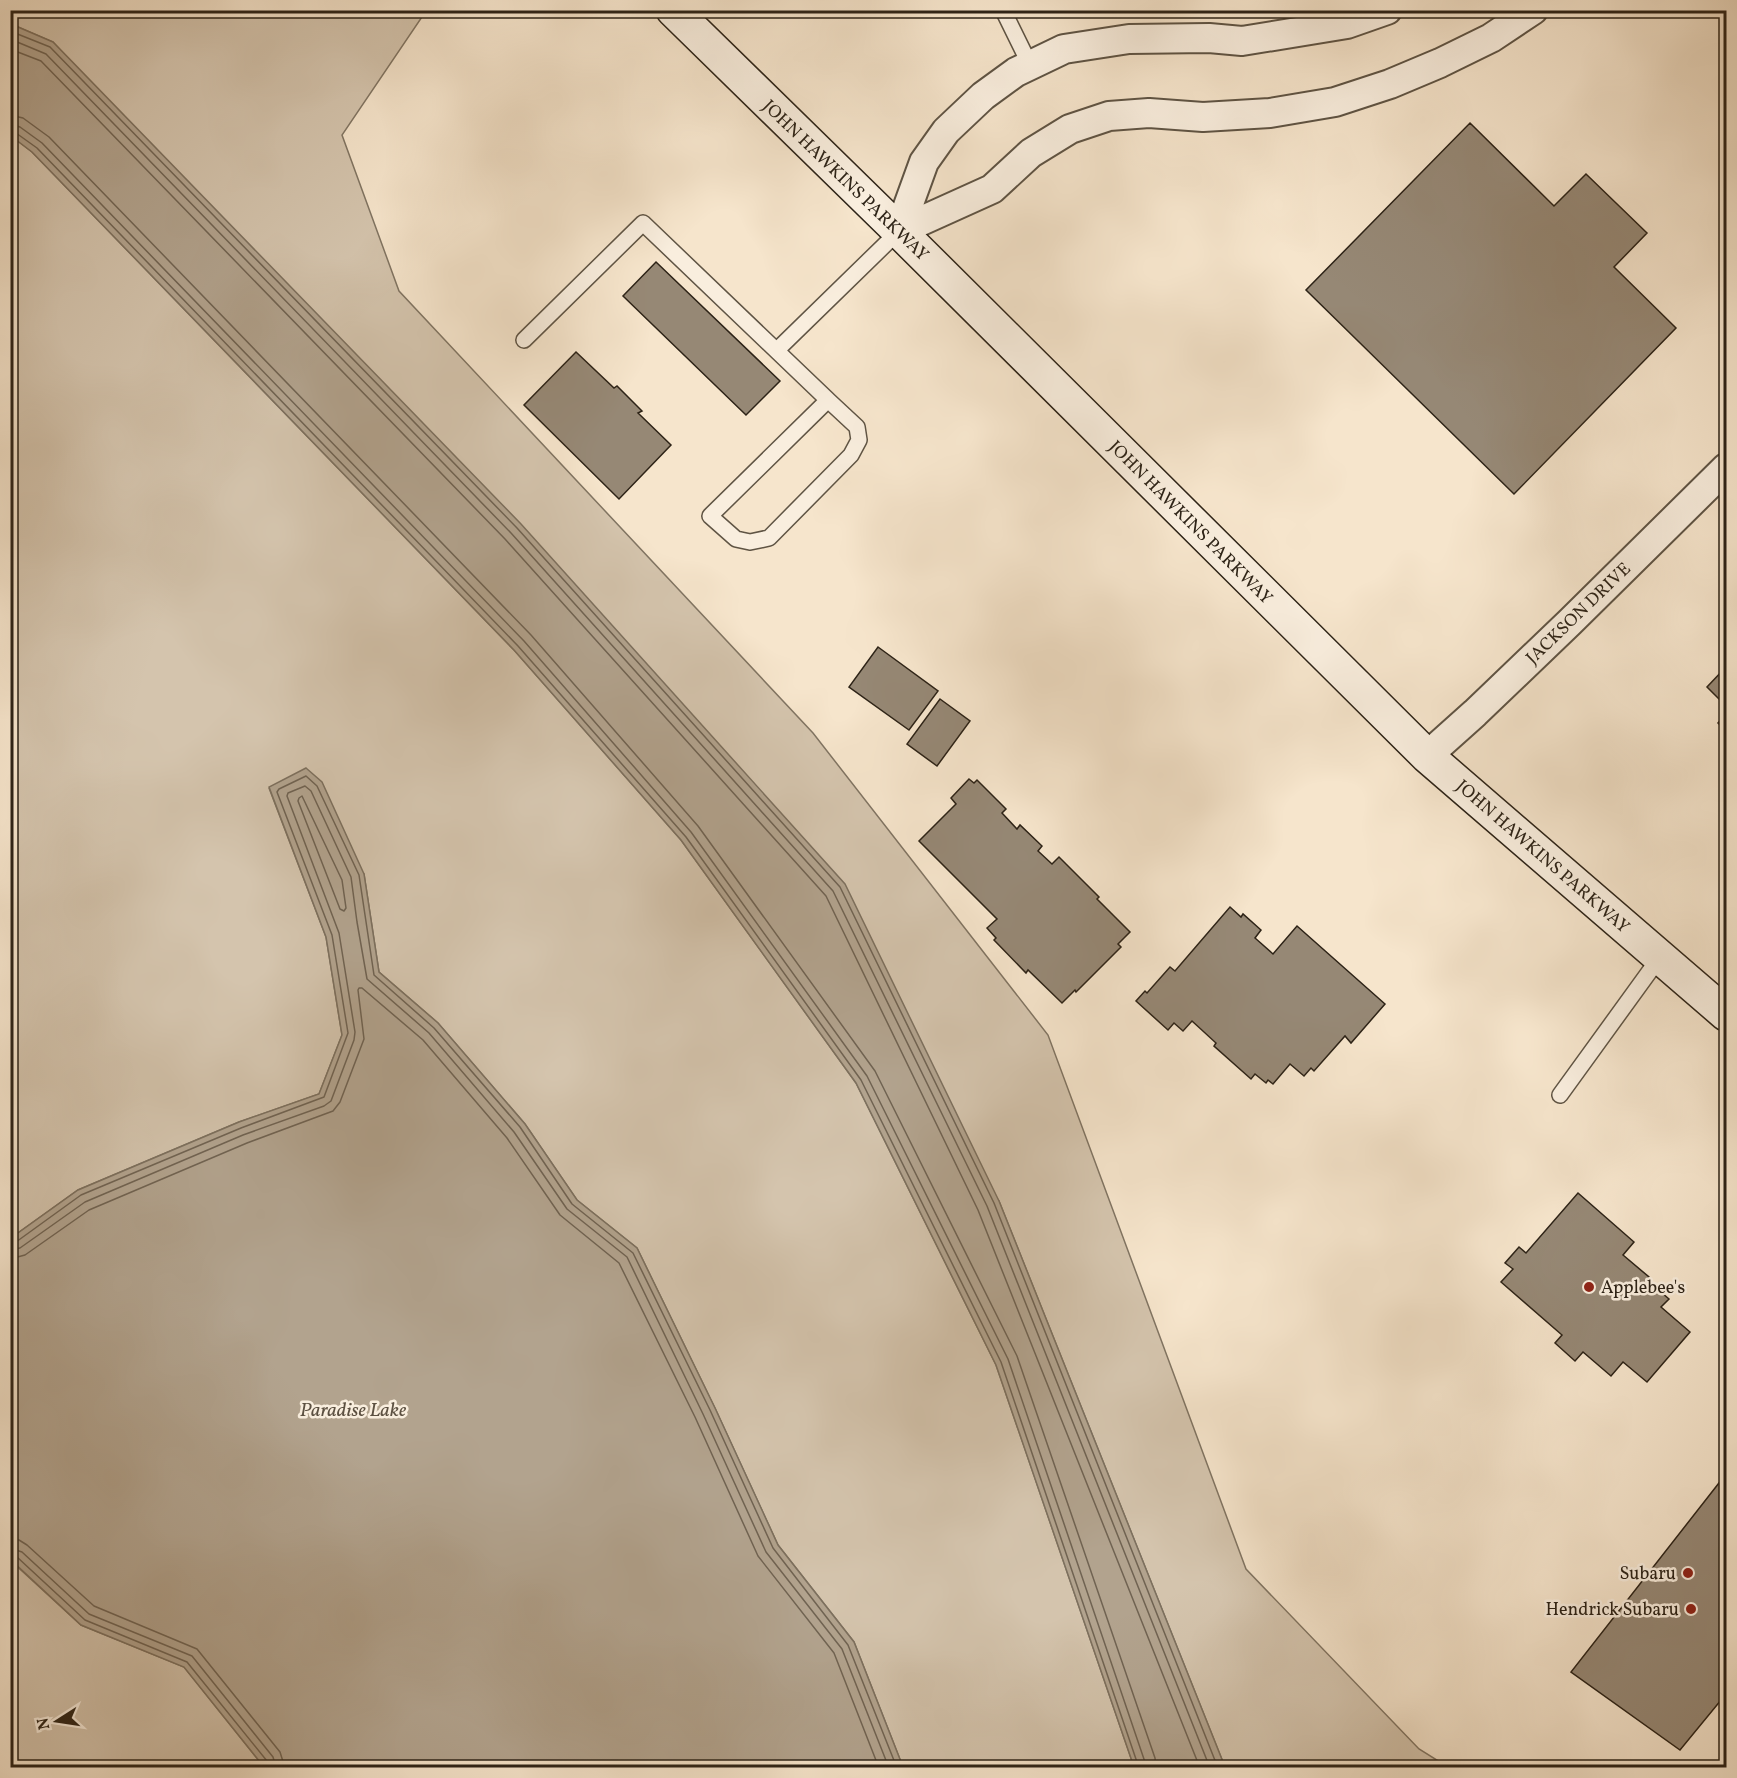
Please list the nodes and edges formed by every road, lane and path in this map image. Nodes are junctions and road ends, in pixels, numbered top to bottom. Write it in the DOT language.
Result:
graph roads {
  1 [pos="673,10"];
  2 [pos="1003,10"];
  3 [pos="1388,10"];
  4 [pos="1533,10"];
  5 [pos="1030,65"];
  6 [pos="899,231"];
  7 [pos="524,340"];
  8 [pos="777,350"];
  9 [pos="828,400"];
  10 [pos="1726,468"];
  11 [pos="1427,756"];
  12 [pos="1660,957"];
  13 [pos="1726,1014"];
  14 [pos="1560,1095"];
  1 -- 6 [label="main road, JOHN HAWKINS PARKWAY"];
  2 -- 5 [label="lane"];
  3 -- 5 [label="street"];
  4 -- 6 [label="street"];
  5 -- 6 [label="street"];
  6 -- 8 [label="lane"];
  6 -- 11 [label="main road, JOHN HAWKINS PARKWAY"];
  7 -- 8 [label="lane"];
  8 -- 9 [label="lane"];
  9 -- 9 [label="lane"];
  10 -- 11 [label="street, JACKSON DRIVE"];
  11 -- 12 [label="main road, JOHN HAWKINS PARKWAY"];
  12 -- 13 [label="main road, JOHN HAWKINS PARKWAY"];
  12 -- 14 [label="lane"];
}
